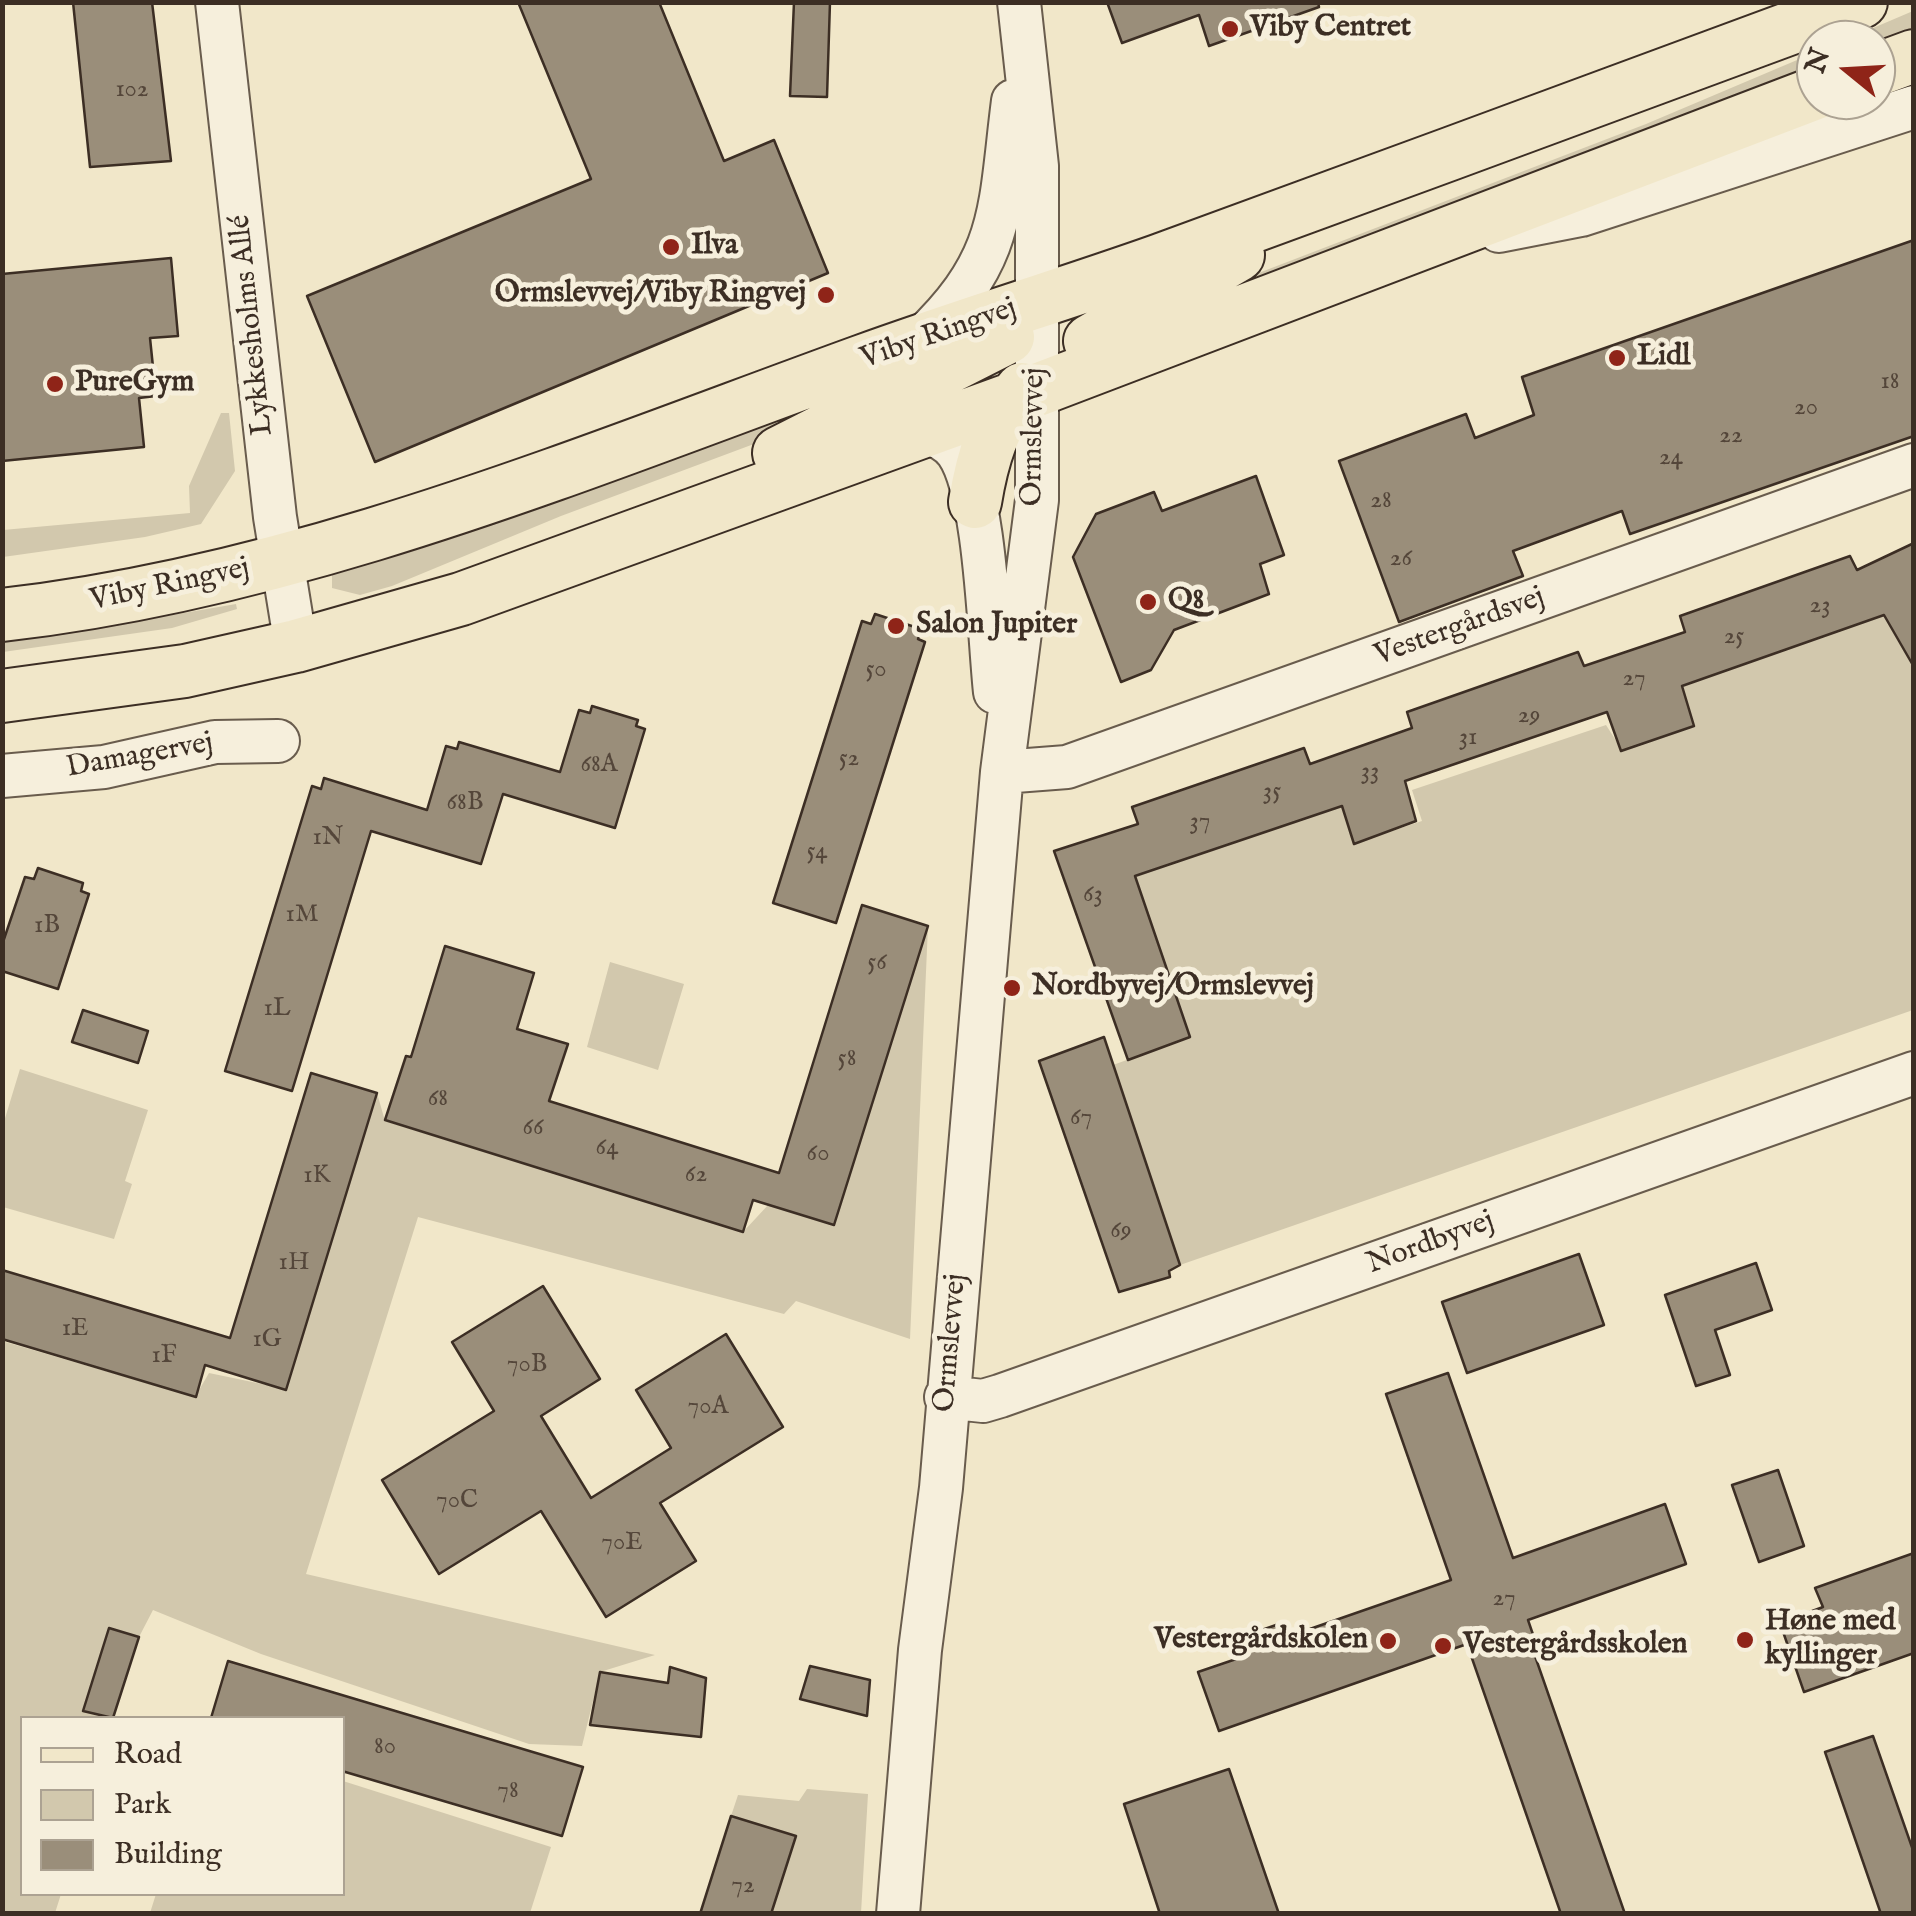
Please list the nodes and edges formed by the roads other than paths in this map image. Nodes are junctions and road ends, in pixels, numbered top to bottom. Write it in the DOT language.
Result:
graph roads {
  1 [pos="216,2"];
  2 [pos="1861,2"];
  3 [pos="1019,22"];
  4 [pos="1796,101"];
  5 [pos="1914,107"];
  6 [pos="1328,198"];
  7 [pos="1420,246"];
  8 [pos="1036,301"];
  9 [pos="919,341"];
  10 [pos="1029,388"];
  11 [pos="924,431"];
  12 [pos="1914,465"];
  13 [pos="975,502"];
  14 [pos="280,563"];
  15 [pos="540,571"];
  16 [pos="2,615"];
  17 [pos="296,646"];
  18 [pos="2,696"];
  19 [pos="278,742"];
  20 [pos="1002,772"];
  21 [pos="2,776"];
  22 [pos="1914,1073"];
  23 [pos="946,1397"];
  24 [pos="898,1914"];
  1 -- 14 [label="street, Lykkesholms Allé"];
  2 -- 6 [label="main road, Viby Ringvej"];
  3 -- 8 [label="street, Ormslevvej"];
  3 -- 9 [label="street, Ormslevvej"];
  4 -- 7 [label="main road"];
  5 -- 7 [label="street"];
  6 -- 8 [label="main road, Viby Ringvej"];
  6 -- 10 [label="main road"];
  7 -- 10 [label="main road"];
  8 -- 9 [label="main road, Viby Ringvej"];
  8 -- 10 [label="street, Ormslevvej"];
  8 -- 15 [label="main road"];
  9 -- 14 [label="main road, Viby Ringvej"];
  10 -- 11 [label="main road"];
  10 -- 13 [label="main road"];
  10 -- 20 [label="street, Ormslevvej"];
  11 -- 13 [label="street, Ormslevvej"];
  11 -- 15 [label="main road"];
  12 -- 20 [label="street, Vestergårdsvej"];
  13 -- 20 [label="street, Ormslevvej"];
  14 -- 16 [label="main road, Viby Ringvej"];
  14 -- 17 [label="street, Lykkesholms Allé"];
  15 -- 17 [label="main road"];
  17 -- 18 [label="main road"];
  19 -- 21 [label="street, Damagervej"];
  20 -- 23 [label="street, Ormslevvej"];
  22 -- 23 [label="street, Nordbyvej"];
  23 -- 24 [label="street, Ormslevvej"];
}
